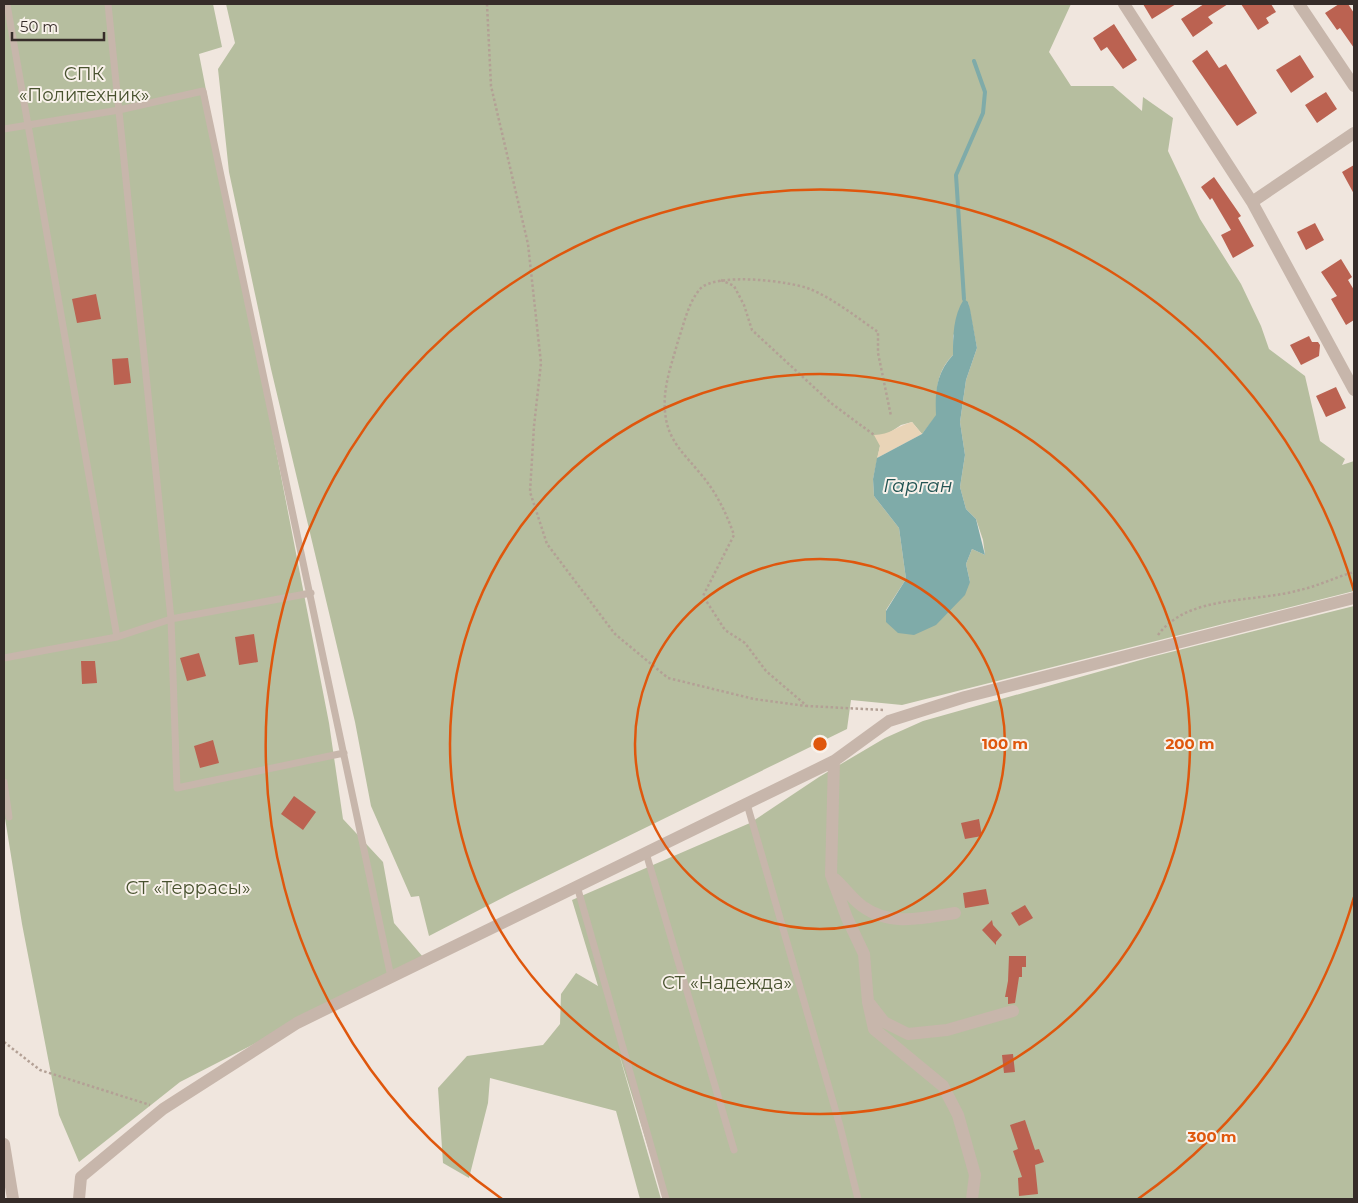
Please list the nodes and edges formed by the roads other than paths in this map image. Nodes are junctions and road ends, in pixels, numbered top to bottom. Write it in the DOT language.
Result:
graph roads {
  1 [pos="7,4"];
  2 [pos="108,4"];
  3 [pos="1124,4"];
  4 [pos="1300,4"];
  5 [pos="1354,86"];
  6 [pos="119,110"];
  7 [pos="27,124"];
  8 [pos="4,129"];
  9 [pos="1354,134"];
  10 [pos="1252,202"];
  11 [pos="1354,390"];
  12 [pos="312,593"];
  13 [pos="1354,598"];
  14 [pos="171,619"];
  15 [pos="117,637"];
  16 [pos="4,658"];
  17 [pos="344,753"];
  18 [pos="834,761"];
  19 [pos="4,782"];
  20 [pos="747,804"];
  21 [pos="10,817"];
  22 [pos="646,853"];
  23 [pos="831,875"];
  24 [pos="577,886"];
  25 [pos="955,913"];
  26 [pos="392,977"];
  27 [pos="868,1002"];
  28 [pos="1013,1012"];
  29 [pos="4,1144"];
  30 [pos="734,1150"];
  31 [pos="13,1199"];
  32 [pos="79,1199"];
  33 [pos="666,1199"];
  34 [pos="858,1199"];
  35 [pos="972,1199"];
  1 -- 7 [label="lane"];
  2 -- 6 [label="lane"];
  3 -- 10 [label="street"];
  4 -- 5 [label="street"];
  6 -- 7 [label="lane"];
  6 -- 12 [label="lane"];
  6 -- 14 [label="lane"];
  7 -- 8 [label="lane"];
  7 -- 15 [label="lane"];
  9 -- 10 [label="street"];
  10 -- 11 [label="street"];
  12 -- 14 [label="lane"];
  12 -- 17 [label="lane"];
  13 -- 18 [label="street"];
  14 -- 15 [label="lane"];
  14 -- 17 [label="lane"];
  15 -- 16 [label="lane"];
  17 -- 26 [label="lane"];
  18 -- 20 [label="street"];
  18 -- 23 [label="street"];
  19 -- 21 [label="lane"];
  20 -- 22 [label="street"];
  20 -- 34 [label="lane"];
  22 -- 24 [label="street"];
  22 -- 30 [label="lane"];
  23 -- 25 [label="street"];
  23 -- 27 [label="street"];
  24 -- 26 [label="street"];
  24 -- 33 [label="lane"];
  26 -- 32 [label="street"];
  27 -- 28 [label="street"];
  27 -- 35 [label="street"];
  29 -- 31 [label="street"];
}
